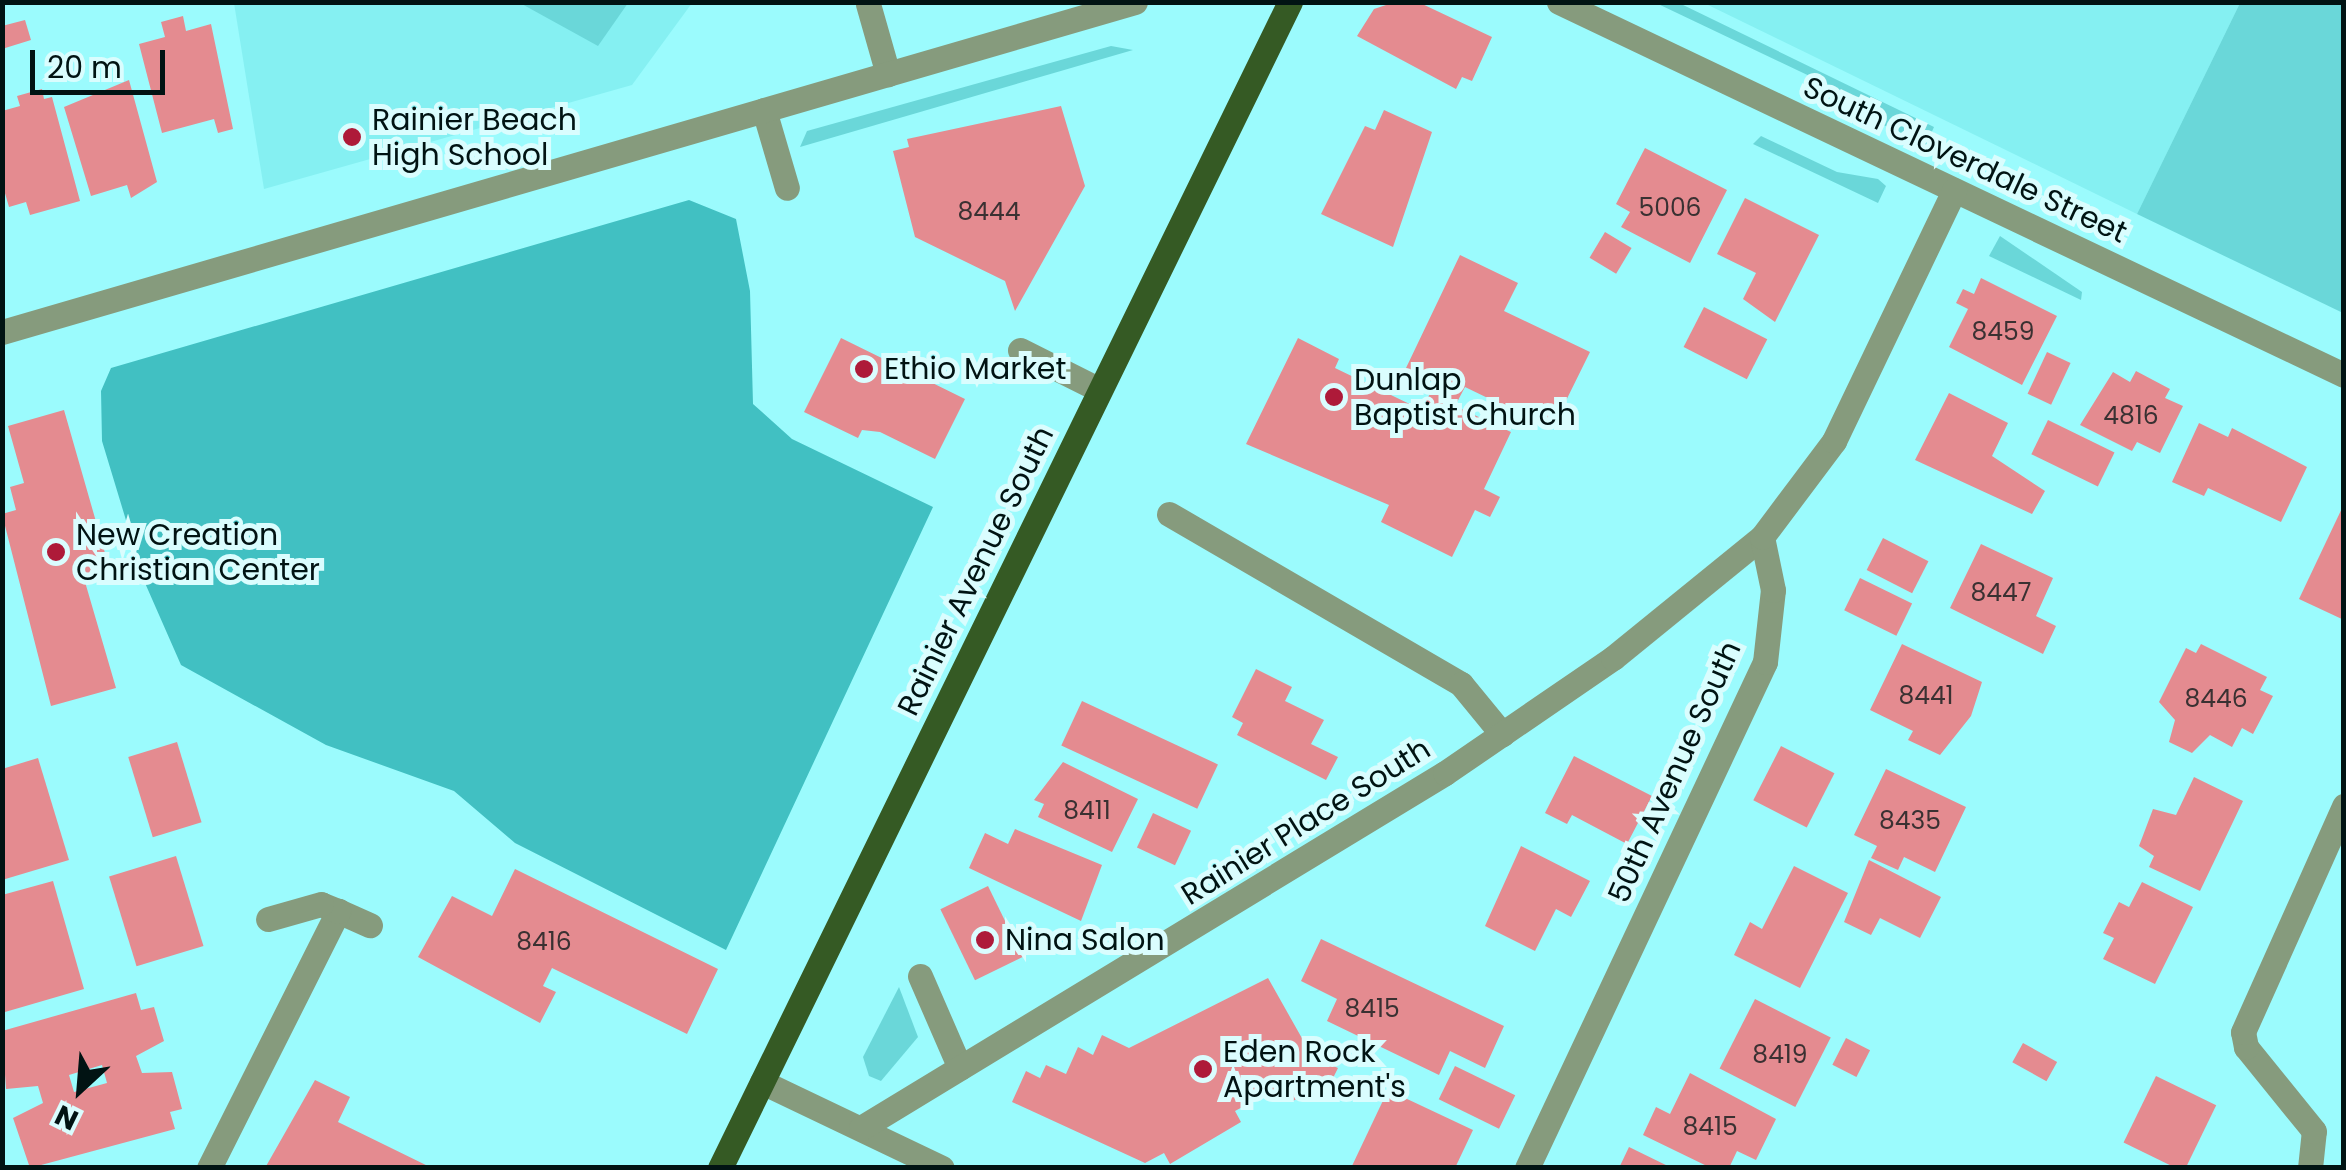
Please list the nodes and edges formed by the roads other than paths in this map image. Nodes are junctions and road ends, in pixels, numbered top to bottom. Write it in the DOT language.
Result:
graph roads {
  1 [pos="1040,2"];
  2 [pos="1135,2"];
  3 [pos="1290,2"];
  4 [pos="1559,2"];
  5 [pos="868,4"];
  6 [pos="1048,28"];
  7 [pos="888,74"];
  8 [pos="764,110"];
  9 [pos="787,188"];
  10 [pos="1954,190"];
  11 [pos="4,326"];
  12 [pos="1020,350"];
  13 [pos="2344,375"];
  14 [pos="1100,390"];
  15 [pos="1169,514"];
  16 [pos="1762,537"];
  17 [pos="1502,734"];
  18 [pos="2344,806"];
  19 [pos="338,911"];
  20 [pos="268,919"];
  21 [pos="370,925"];
  22 [pos="920,976"];
  23 [pos="960,1068"];
  24 [pos="762,1082"];
  25 [pos="861,1128"];
  26 [pos="210,1168"];
  27 [pos="720,1168"];
  28 [pos="942,1168"];
  29 [pos="1526,1168"];
  30 [pos="2310,1168"];
  1 -- 6 [label="street"];
  2 -- 6 [label="street"];
  3 -- 14 [label="main road, Rainier Avenue South"];
  4 -- 10 [label="street, South Cloverdale Street"];
  5 -- 7 [label="street"];
  6 -- 7 [label="street"];
  7 -- 8 [label="street"];
  8 -- 9 [label="street"];
  8 -- 11 [label="street"];
  10 -- 13 [label="street, South Cloverdale Street"];
  10 -- 16 [label="street"];
  12 -- 14 [label="street"];
  14 -- 24 [label="main road, Rainier Avenue South"];
  15 -- 17 [label="street"];
  16 -- 17 [label="street, Rainier Place South"];
  16 -- 29 [label="street, 50th Avenue South"];
  17 -- 23 [label="street, Rainier Place South"];
  18 -- 30 [label="street"];
  19 -- 20 [label="street"];
  19 -- 21 [label="street"];
  19 -- 26 [label="street"];
  22 -- 23 [label="street"];
  23 -- 25 [label="street, Rainier Place South"];
  24 -- 25 [label="street"];
  24 -- 27 [label="main road, Rainier Avenue South"];
  25 -- 28 [label="street"];
}
